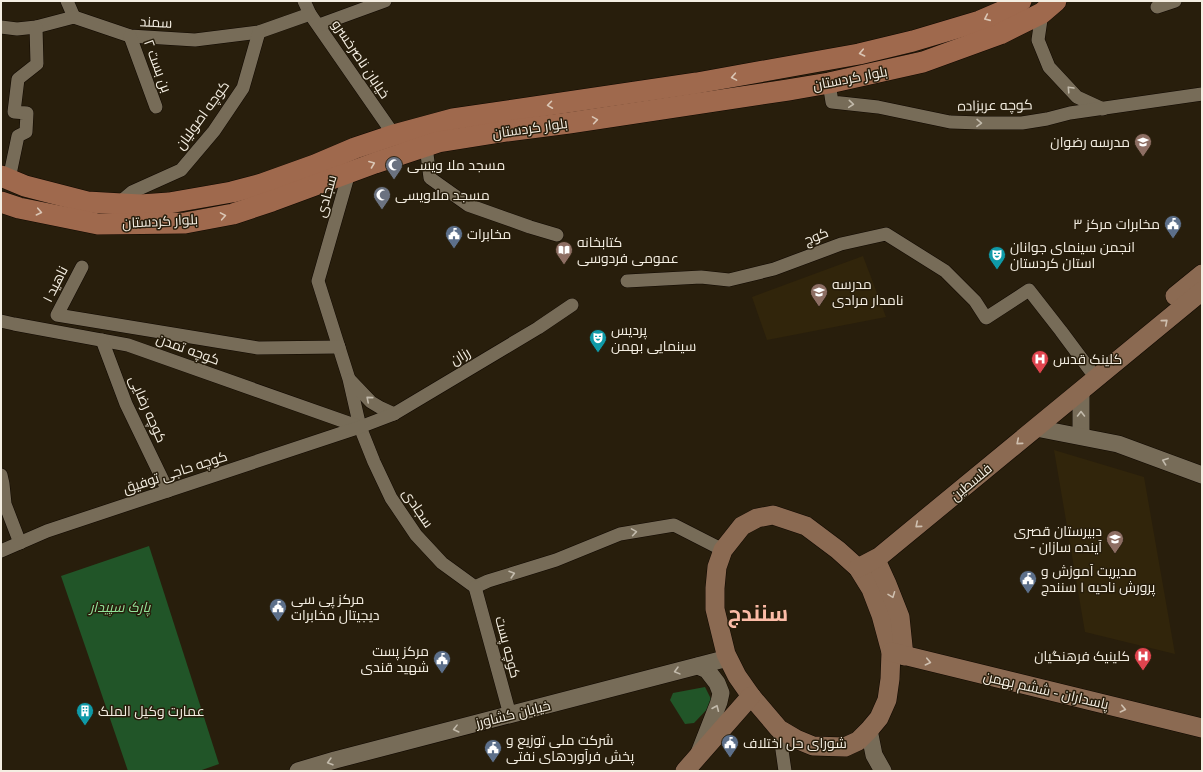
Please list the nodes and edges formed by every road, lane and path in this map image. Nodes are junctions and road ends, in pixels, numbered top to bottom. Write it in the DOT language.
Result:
graph roads {
  1 [pos="67,1"];
  2 [pos="304,1"];
  3 [pos="385,1"];
  4 [pos="1022,1"];
  5 [pos="1175,1"];
  6 [pos="1158,6"];
  7 [pos="1049,7"];
  8 [pos="310,14"];
  9 [pos="74,17"];
  10 [pos="319,25"];
  11 [pos="1,27"];
  12 [pos="36,27"];
  13 [pos="259,32"];
  14 [pos="130,36"];
  15 [pos="829,83"];
  16 [pos="1202,94"];
  17 [pos="156,107"];
  18 [pos="1103,109"];
  19 [pos="7,112"];
  20 [pos="394,135"];
  21 [pos="426,146"];
  22 [pos="349,173"];
  23 [pos="5,178"];
  24 [pos="1,202"];
  25 [pos="118,203"];
  26 [pos="558,235"];
  27 [pos="82,266"];
  28 [pos="1202,274"];
  29 [pos="627,281"];
  30 [pos="1202,291"];
  31 [pos="572,305"];
  32 [pos="57,315"];
  33 [pos="1,321"];
  34 [pos="102,340"];
  35 [pos="339,347"];
  36 [pos="1094,374"];
  37 [pos="349,379"];
  38 [pos="1081,391"];
  39 [pos="394,414"];
  40 [pos="360,427"];
  41 [pos="1036,428"];
  42 [pos="1081,436"];
  43 [pos="1,475"];
  44 [pos="1202,475"];
  45 [pos="168,491"];
  46 [pos="20,543"];
  47 [pos="723,550"];
  48 [pos="1,551"];
  49 [pos="876,560"];
  50 [pos="858,568"];
  51 [pos="475,587"];
  52 [pos="897,654"];
  53 [pos="728,658"];
  54 [pos="698,666"];
  55 [pos="751,696"];
  56 [pos="510,715"];
  57 [pos="1202,728"];
  58 [pos="779,729"];
  59 [pos="864,735"];
  60 [pos="691,764"];
  61 [pos="298,771"];
  62 [pos="785,771"];
  63 [pos="873,771"];
  64 [pos="883,771"];
  1 -- 9 [label="street"];
  2 -- 8 [label="street, خیابان ناصرخسرو"];
  3 -- 10 [label="street"];
  4 -- 20 [label="main road, بلوار کردستان, one-way"];
  5 -- 6 [label="street"];
  7 -- 15 [label="main road, بلوار کردستان"];
  18 -- 7 [label="street, one-way"];
  8 -- 10 [label="street, خیابان ناصرخسرو"];
  8 -- 13 [label="street, سمند"];
  9 -- 12 [label="street"];
  9 -- 14 [label="street, سمند"];
  10 -- 20 [label="street, خیابان ناصرخسرو"];
  11 -- 12 [label="street"];
  12 -- 19 [label="street"];
  13 -- 14 [label="street, سمند"];
  13 -- 25 [label="street, کوچه اصولیان"];
  14 -- 17 [label="street, بن بست ۲"];
  15 -- 18 [label="street, کوچه عربزاده, one-way"];
  21 -- 15 [label="main road, بلوار کردستان, one-way"];
  16 -- 18 [label="street, کوچه عربزاده"];
  19 -- 23 [label="street"];
  20 -- 25 [label="main road, بلوار کردستان"];
  22 -- 21 [label="main road, بلوار کردستان, one-way"];
  21 -- 26 [label="street"];
  24 -- 22 [label="main road, بلوار کردستان, one-way"];
  22 -- 35 [label="street, سجادی"];
  23 -- 25 [label="main road, بلوار کردستان"];
  27 -- 32 [label="street, ناهید ۱"];
  28 -- 36 [label="main road, فلسطین"];
  29 -- 36 [label="street, کوچ"];
  36 -- 30 [label="main road, فلسطین, one-way"];
  31 -- 39 [label="street, رزان"];
  32 -- 35 [label="street, کوچه تمدن"];
  33 -- 34 [label="street, کوچه تمدن"];
  34 -- 40 [label="street, کوچه تمدن"];
  34 -- 45 [label="street, کوچه رضایی"];
  35 -- 37 [label="street, سجادی"];
  36 -- 38 [label="main road, فلسطین"];
  39 -- 37 [label="street, one-way"];
  37 -- 40 [label="street, سجادی"];
  38 -- 41 [label="main road, فلسطین"];
  42 -- 38 [label="street, one-way"];
  39 -- 40 [label="street, رزان"];
  40 -- 45 [label="street, کوچه حاجی توفیق"];
  40 -- 51 [label="street, سجادی"];
  41 -- 42 [label="street"];
  41 -- 49 [label="main road, فلسطین, one-way"];
  44 -- 42 [label="street, one-way"];
  43 -- 46 [label="street"];
  45 -- 46 [label="street, کوچه حاجی توفیق"];
  46 -- 48 [label="street, کوچه حاجی توفیق"];
  47 -- 50 [label="main road"];
  51 -- 47 [label="street, one-way"];
  47 -- 53 [label="main road"];
  49 -- 50 [label="main road, فلسطین"];
  49 -- 52 [label="main road, one-way"];
  50 -- 52 [label="main road"];
  51 -- 56 [label="street, کوچه پست"];
  52 -- 57 [label="main road, پاسداران - ششم بهمن, one-way"];
  52 -- 59 [label="main road"];
  53 -- 54 [label="street, خیابان کشاورز"];
  53 -- 55 [label="main road"];
  54 -- 56 [label="street, خیابان کشاورز, one-way"];
  60 -- 54 [label="street, one-way"];
  55 -- 58 [label="main road"];
  55 -- 60 [label="main road"];
  56 -- 61 [label="street, خیابان کشاورز, one-way"];
  58 -- 59 [label="main road"];
  58 -- 62 [label="street"];
  59 -- 63 [label="street"];
  59 -- 64 [label="street"];
}
